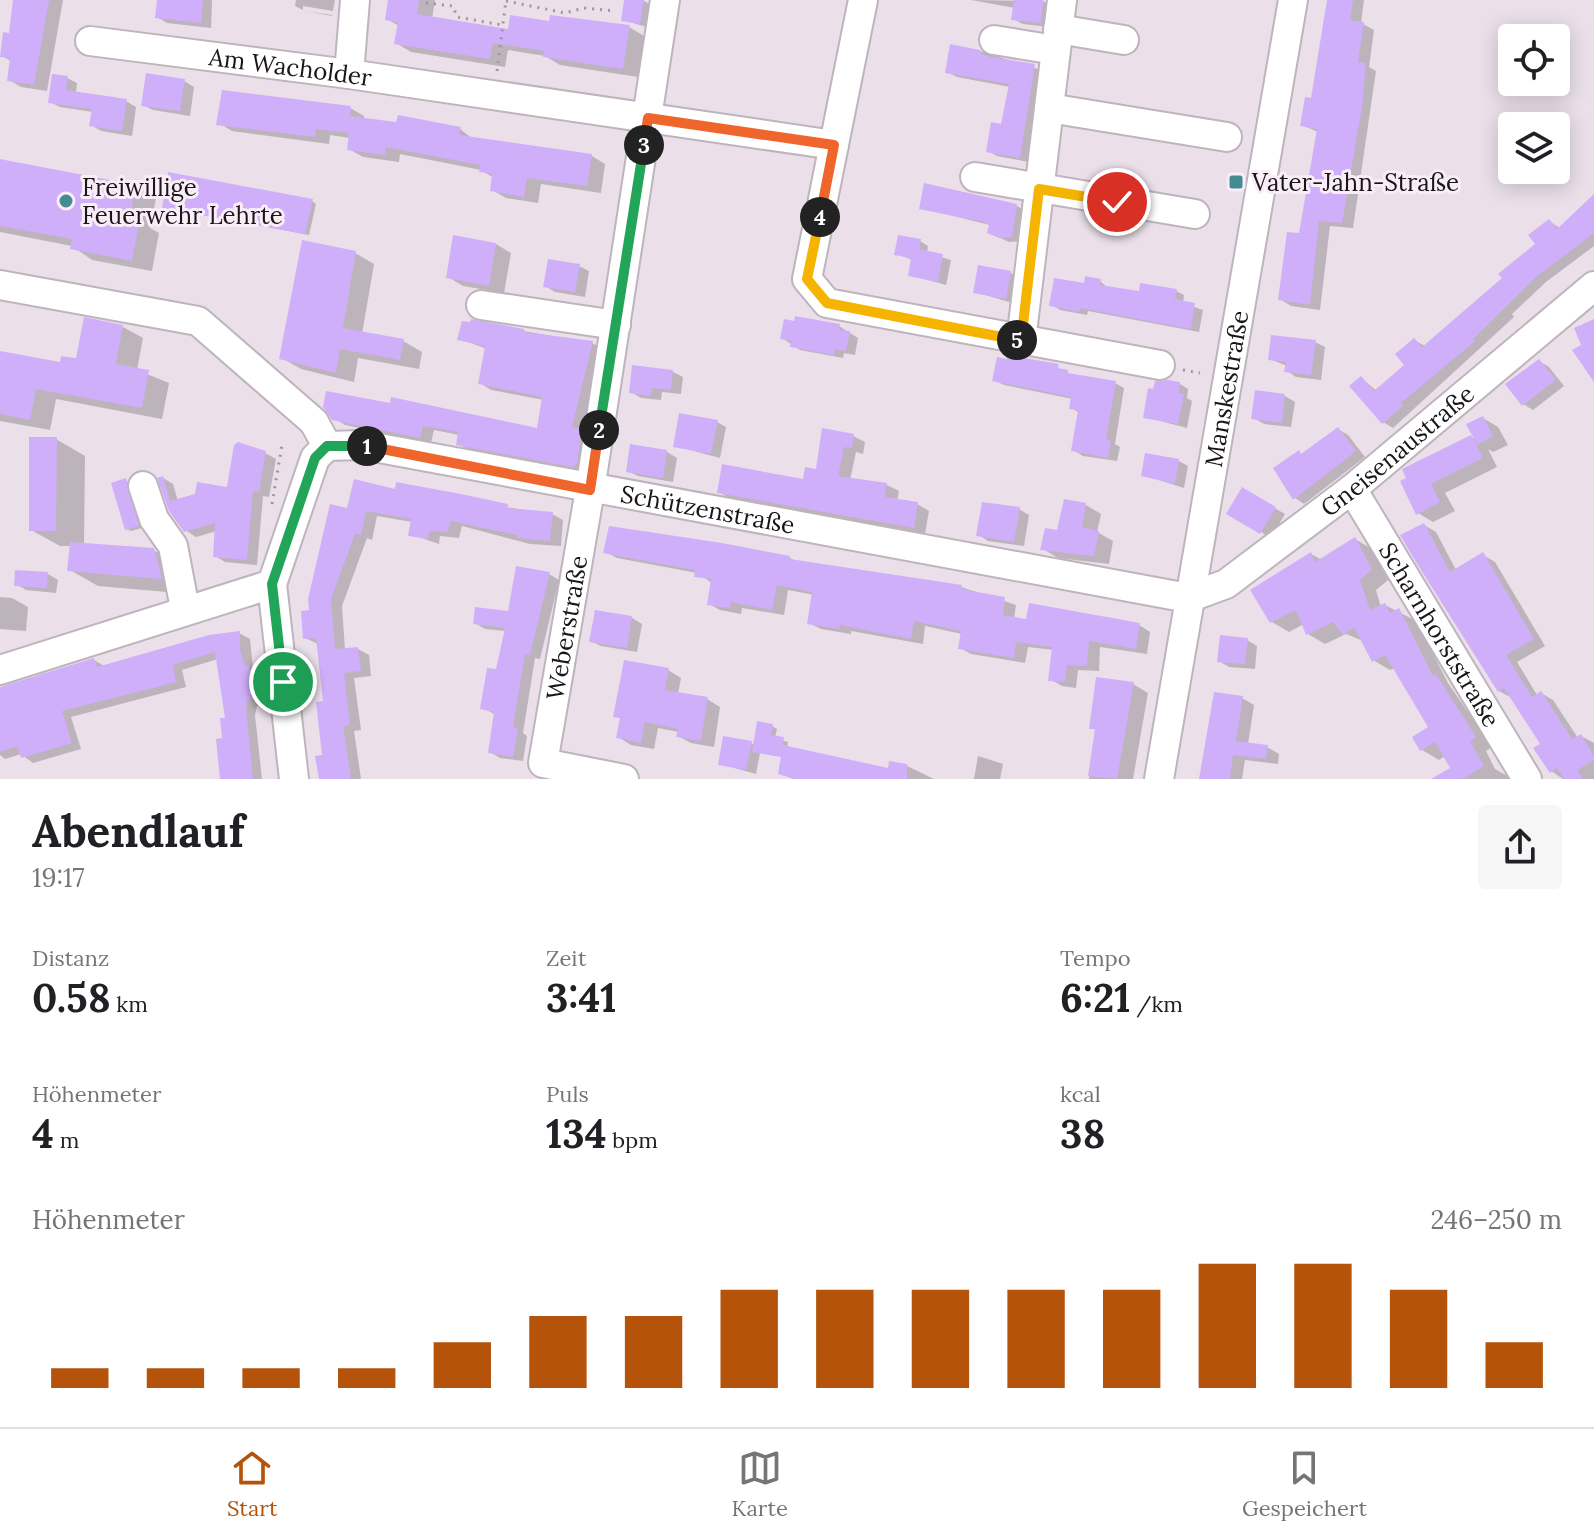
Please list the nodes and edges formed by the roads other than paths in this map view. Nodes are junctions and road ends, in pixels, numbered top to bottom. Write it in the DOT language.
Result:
graph roads {
  1 [pos="355,0"];
  2 [pos="665,0"];
  3 [pos="863,0"];
  4 [pos="1062,0"];
  5 [pos="1293,0"];
  6 [pos="994,40"];
  7 [pos="1057,40"];
  8 [pos="1124,40"];
  9 [pos="90,41"];
  10 [pos="349,74"];
  11 [pos="1049,108"];
  12 [pos="648,118"];
  13 [pos="1227,137"];
  14 [pos="834,145"];
  15 [pos="975,177"];
  16 [pos="1039,189"];
  17 [pos="1195,214"];
  18 [pos="0,285"];
  19 [pos="1594,286"];
  20 [pos="481,305"];
  21 [pos="616,325"];
  22 [pos="1021,341"];
  23 [pos="1160,365"];
  24 [pos="327,446"];
  25 [pos="143,486"];
  26 [pos="1352,489"];
  27 [pos="590,490"];
  28 [pos="272,584"];
  29 [pos="1188,598"];
  30 [pos="185,609"];
  31 [pos="0,670"];
  32 [pos="552,770"];
  33 [pos="294,779"];
  34 [pos="624,779"];
  35 [pos="1159,779"];
  36 [pos="1527,779"];
  1 -- 10 [label="street"];
  2 -- 12 [label="street, Weberstraße"];
  3 -- 14 [label="street"];
  4 -- 7 [label="street"];
  5 -- 29 [label="street, Manskestraße"];
  6 -- 7 [label="street"];
  7 -- 8 [label="street"];
  7 -- 11 [label="street"];
  9 -- 10 [label="street, Am Wacholder"];
  10 -- 12 [label="street, Am Wacholder"];
  11 -- 13 [label="street"];
  11 -- 16 [label="street"];
  12 -- 14 [label="street, Am Wacholder"];
  12 -- 21 [label="street, Weberstraße"];
  14 -- 22 [label="street"];
  15 -- 16 [label="street"];
  16 -- 17 [label="street"];
  16 -- 22 [label="street"];
  18 -- 24 [label="street"];
  19 -- 26 [label="street, Gneisenaustraße"];
  20 -- 21 [label="street"];
  21 -- 27 [label="street, Weberstraße"];
  22 -- 23 [label="street"];
  24 -- 27 [label="street, Schützenstraße"];
  24 -- 28 [label="street"];
  25 -- 30 [label="street"];
  26 -- 29 [label="street, Gneisenaustraße"];
  26 -- 36 [label="street, Scharnhorststraße"];
  27 -- 29 [label="street, Schützenstraße"];
  27 -- 32 [label="street, Weberstraße"];
  28 -- 30 [label="street"];
  28 -- 33 [label="street"];
  29 -- 35 [label="street, Manskestraße"];
  30 -- 31 [label="street"];
  32 -- 34 [label="street"];
}
